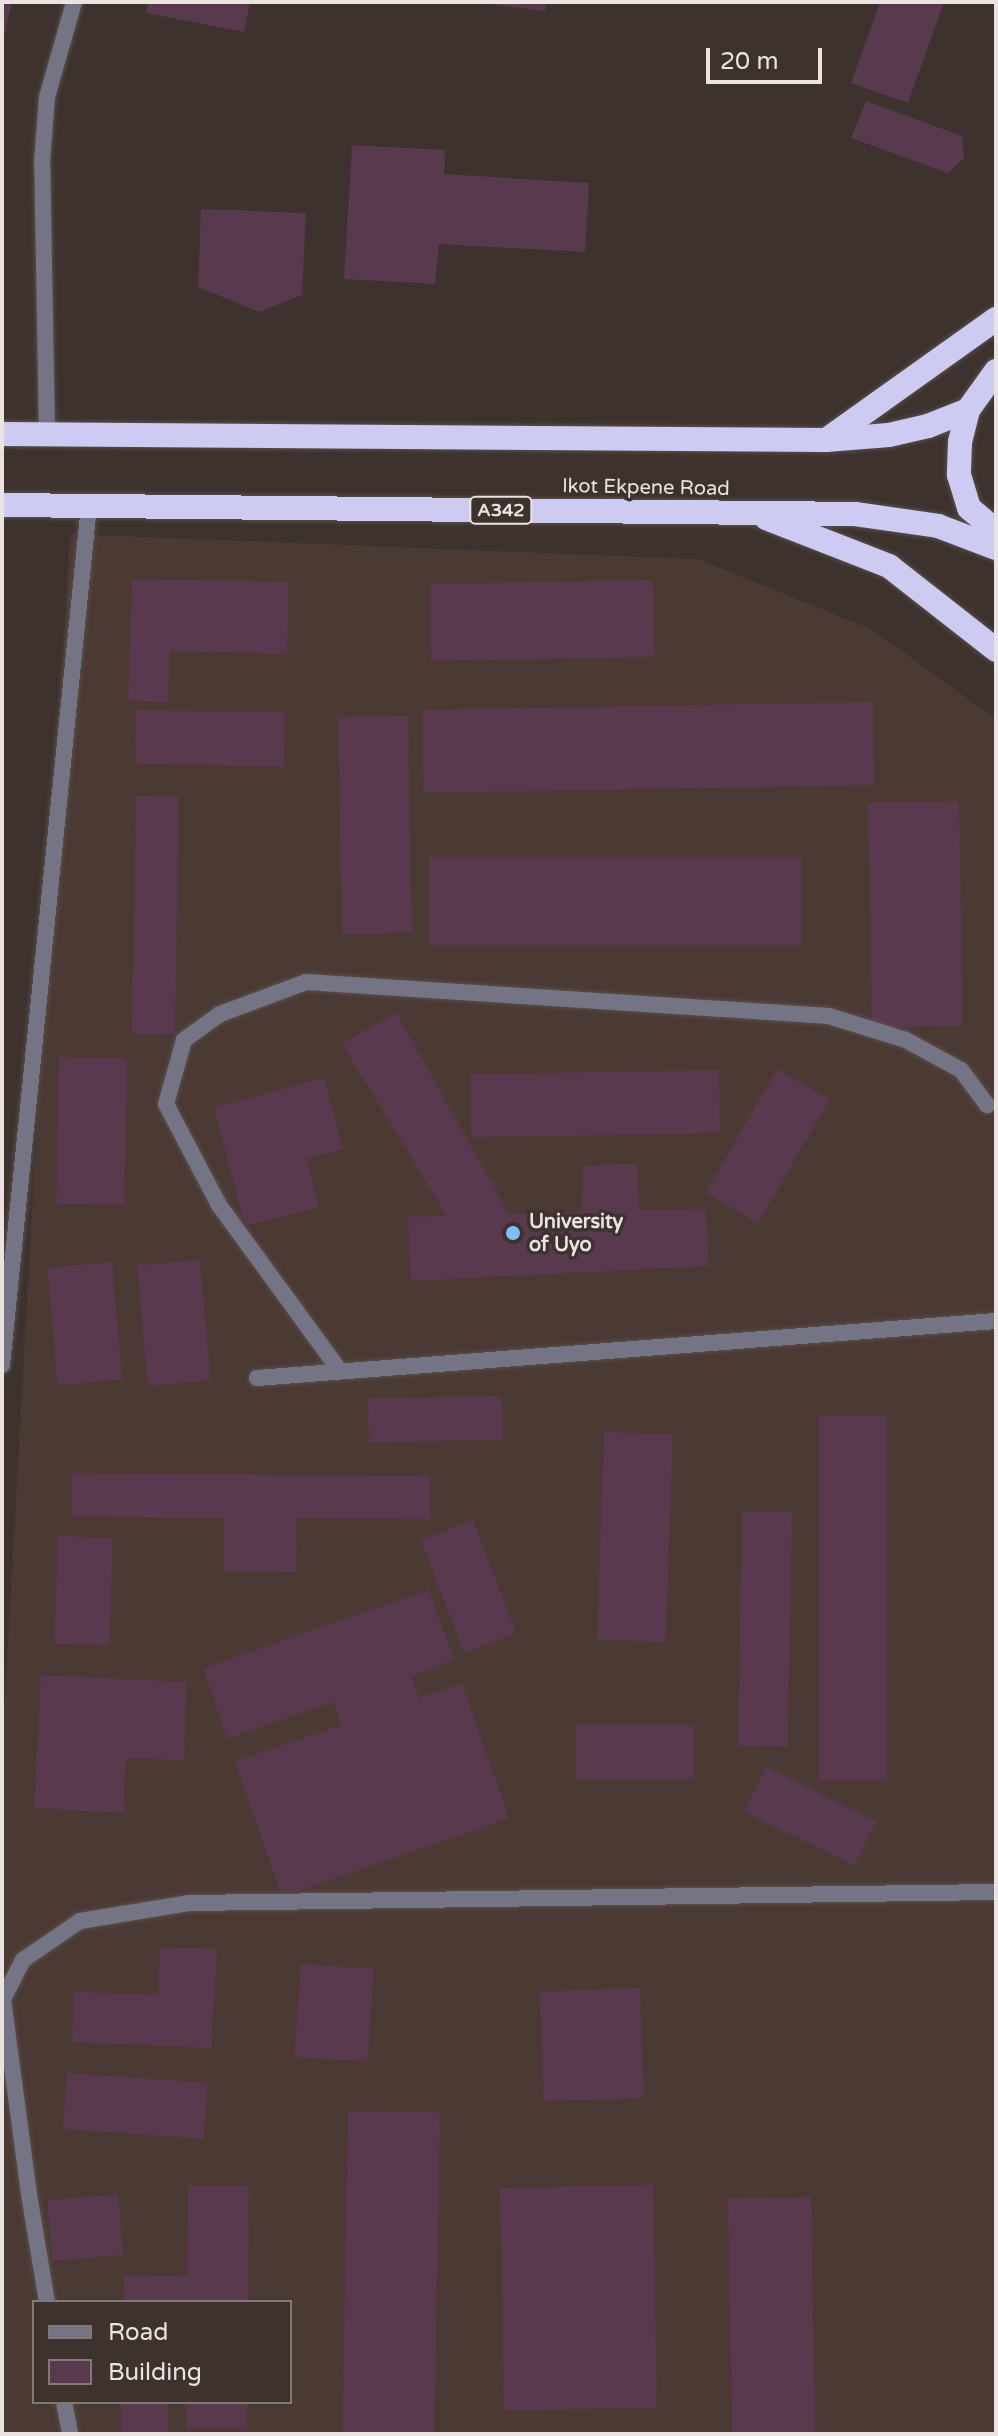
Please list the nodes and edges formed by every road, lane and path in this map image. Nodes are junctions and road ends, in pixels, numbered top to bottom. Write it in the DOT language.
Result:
graph roads {
  1 [pos="74,2"];
  2 [pos="996,319"];
  3 [pos="996,371"];
  4 [pos="968,410"];
  5 [pos="2,434"];
  6 [pos="47,435"];
  7 [pos="826,440"];
  8 [pos="2,505"];
  9 [pos="89,505"];
  10 [pos="753,513"];
  11 [pos="996,531"];
  12 [pos="996,548"];
  13 [pos="996,650"];
  14 [pos="987,1105"];
  15 [pos="996,1321"];
  16 [pos="2,1365"];
  17 [pos="340,1371"];
  18 [pos="257,1378"];
  19 [pos="996,1892"];
  20 [pos="47,2300"];
  21 [pos="64,2404"];
  22 [pos="70,2434"];
  1 -- 6 [label="street"];
  2 -- 7 [label="highway"];
  3 -- 4 [label="highway"];
  4 -- 7 [label="highway"];
  4 -- 11 [label="highway"];
  5 -- 6 [label="highway"];
  6 -- 7 [label="highway"];
  8 -- 9 [label="highway, Ikot Ekpene Road / A342"];
  9 -- 10 [label="highway, Ikot Ekpene Road / A342"];
  9 -- 16 [label="street"];
  10 -- 12 [label="highway, Ikot Ekpene Road / A342"];
  10 -- 13 [label="highway"];
  14 -- 17 [label="street"];
  15 -- 17 [label="street"];
  17 -- 18 [label="street"];
  19 -- 20 [label="street"];
  21 -- 22 [label="street"];
}
